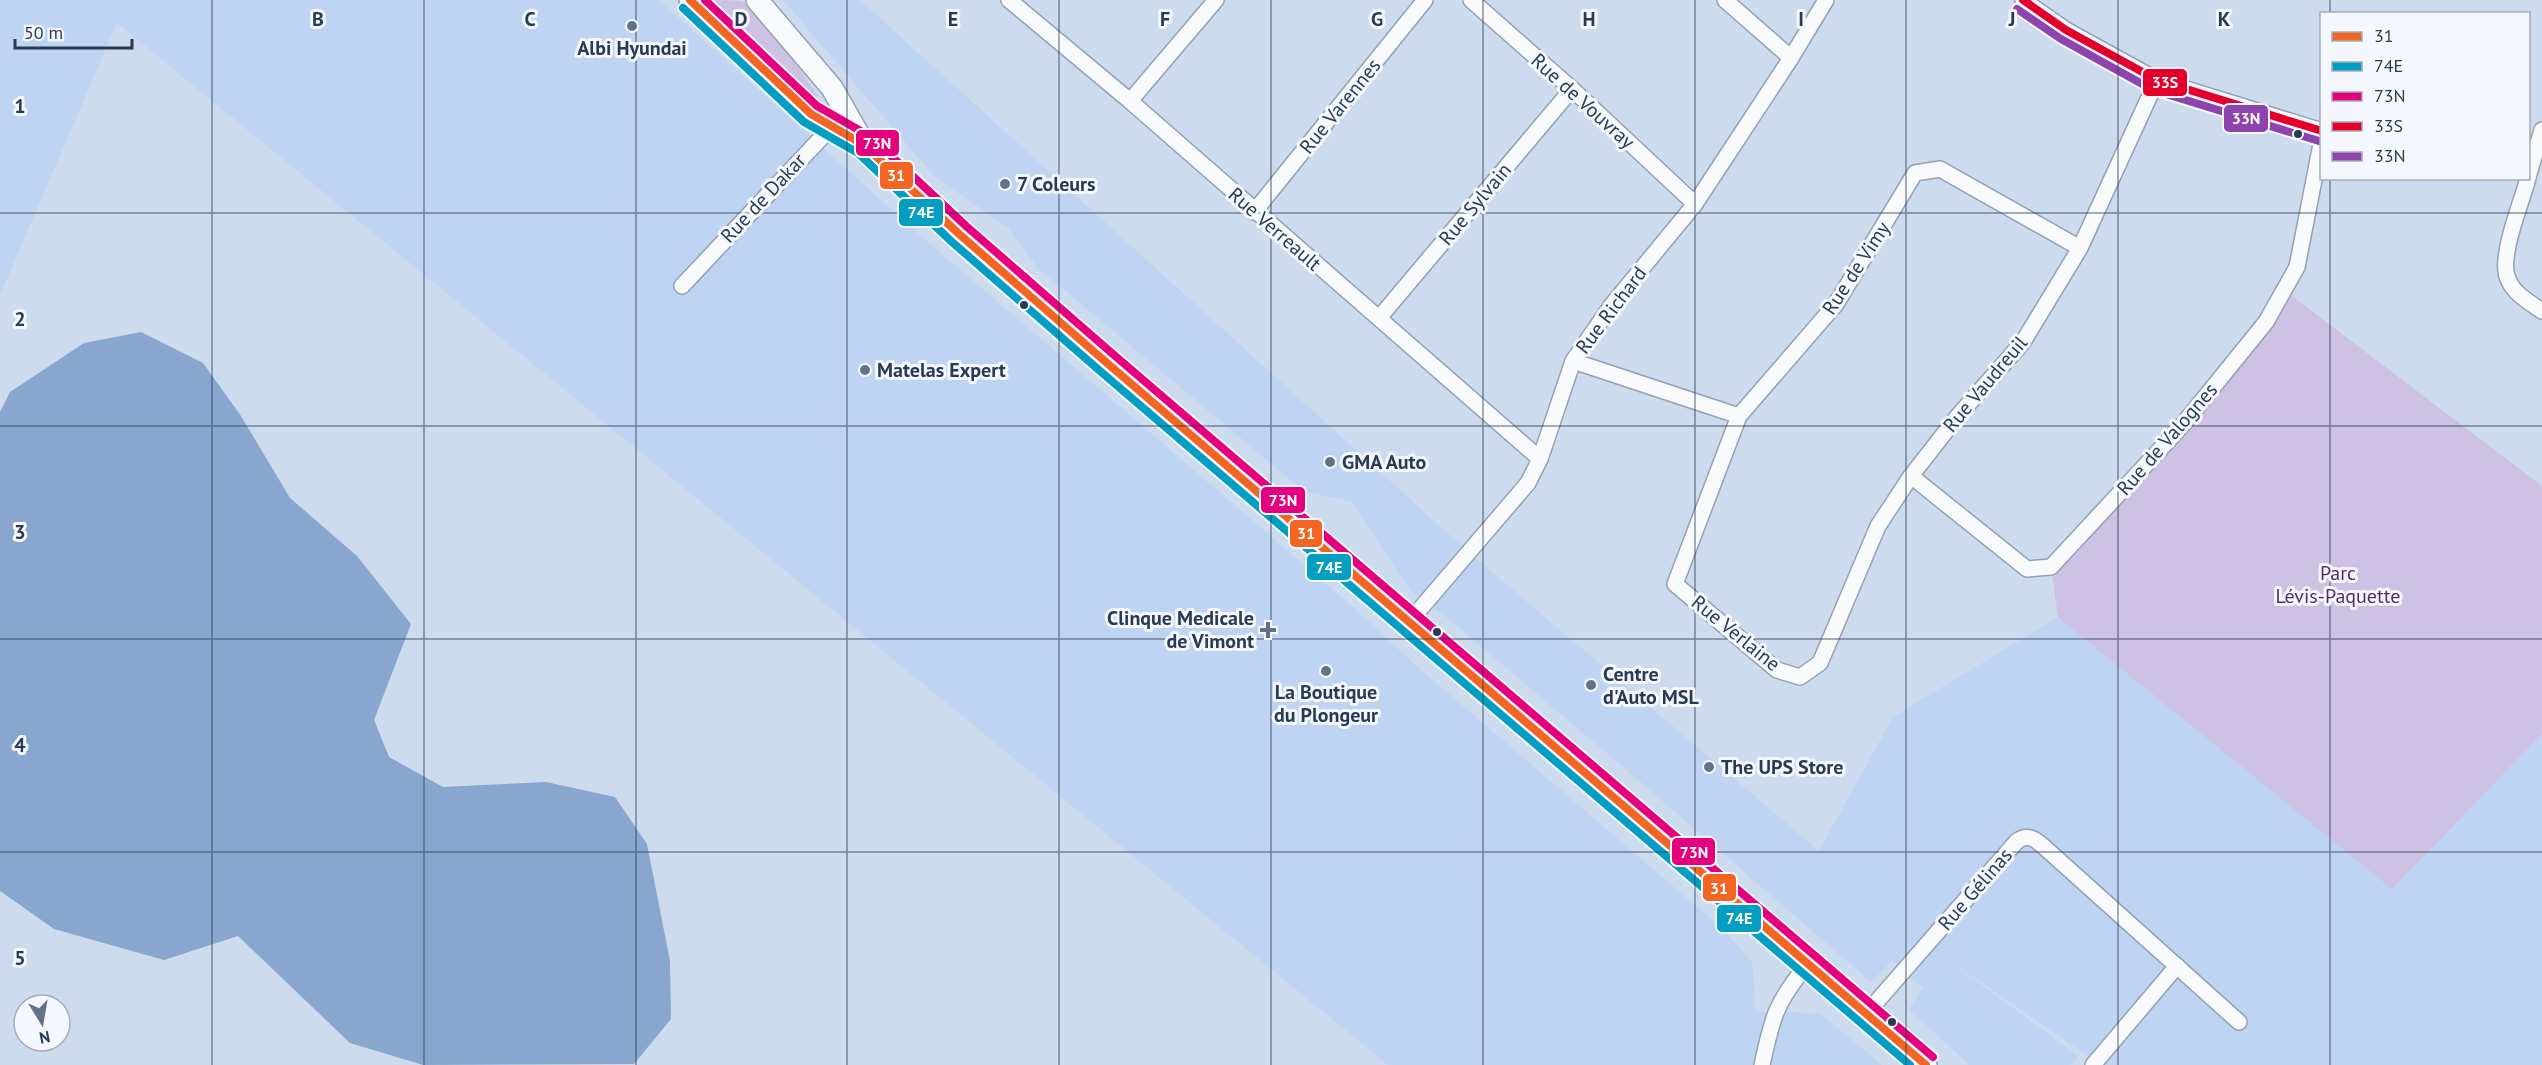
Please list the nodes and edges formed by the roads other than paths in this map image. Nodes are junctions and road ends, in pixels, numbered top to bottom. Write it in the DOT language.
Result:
graph roads {
  1 [pos="690,0"];
  2 [pos="757,0"];
  3 [pos="1010,0"];
  4 [pos="1216,0"];
  5 [pos="1425,0"];
  6 [pos="1471,0"];
  7 [pos="1725,0"];
  8 [pos="1826,0"];
  9 [pos="2023,0"];
  10 [pos="1791,58"];
  11 [pos="2157,80"];
  12 [pos="1572,89"];
  13 [pos="1130,101"];
  14 [pos="839,119"];
  15 [pos="2320,129"];
  16 [pos="2538,138"];
  17 [pos="2320,149"];
  18 [pos="2530,170"];
  19 [pos="2527,180"];
  20 [pos="1695,204"];
  21 [pos="1254,212"];
  22 [pos="2080,248"];
  23 [pos="682,286"];
  24 [pos="2542,311"];
  25 [pos="1379,318"];
  26 [pos="1573,361"];
  27 [pos="1739,416"];
  28 [pos="1540,459"];
  29 [pos="1911,476"];
  30 [pos="1675,584"];
  31 [pos="1408,622"];
  32 [pos="1800,677"];
  33 [pos="1807,964"];
  34 [pos="2177,966"];
  35 [pos="1866,1014"];
  36 [pos="2239,1022"];
  37 [pos="1762,1065"];
  38 [pos="1926,1065"];
  39 [pos="2093,1065"];
  1 -- 14 [label="main road"];
  2 -- 14 [label="main road"];
  3 -- 13 [label="street, Rue Verreault"];
  4 -- 13 [label="street"];
  5 -- 21 [label="street, Rue Varennes"];
  6 -- 12 [label="street, Rue de Vouvray"];
  7 -- 10 [label="street"];
  8 -- 10 [label="street, Rue Richard"];
  9 -- 11 [label="street"];
  10 -- 20 [label="street, Rue Richard"];
  11 -- 15 [label="street"];
  11 -- 22 [label="street, Rue Vaudreuil"];
  12 -- 20 [label="street, Rue de Vouvray"];
  12 -- 25 [label="street, Rue Sylvain"];
  13 -- 21 [label="street, Rue Verreault"];
  14 -- 23 [label="street, Rue de Dakar"];
  14 -- 31 [label="main road"];
  16 -- 18 [label="street"];
  17 -- 29 [label="street, Rue de Valognes"];
  19 -- 24 [label="street"];
  20 -- 26 [label="street, Rue Richard"];
  21 -- 25 [label="street, Rue Verreault"];
  22 -- 27 [label="street, Rue de Vimy"];
  22 -- 29 [label="street, Rue Vaudreuil"];
  25 -- 28 [label="street, Rue Verreault"];
  26 -- 27 [label="street"];
  26 -- 28 [label="street, Rue Richard"];
  27 -- 30 [label="street, Rue de Vimy"];
  28 -- 31 [label="street, Rue Richard"];
  29 -- 32 [label="street, Rue Vaudreuil"];
  30 -- 32 [label="street, Rue Verlaine"];
  31 -- 33 [label="main road"];
  33 -- 35 [label="main road"];
  33 -- 37 [label="street"];
  34 -- 35 [label="street, Rue Gélinas"];
  34 -- 36 [label="street, Rue Gélinas"];
  34 -- 39 [label="street"];
  35 -- 38 [label="main road"];
}
